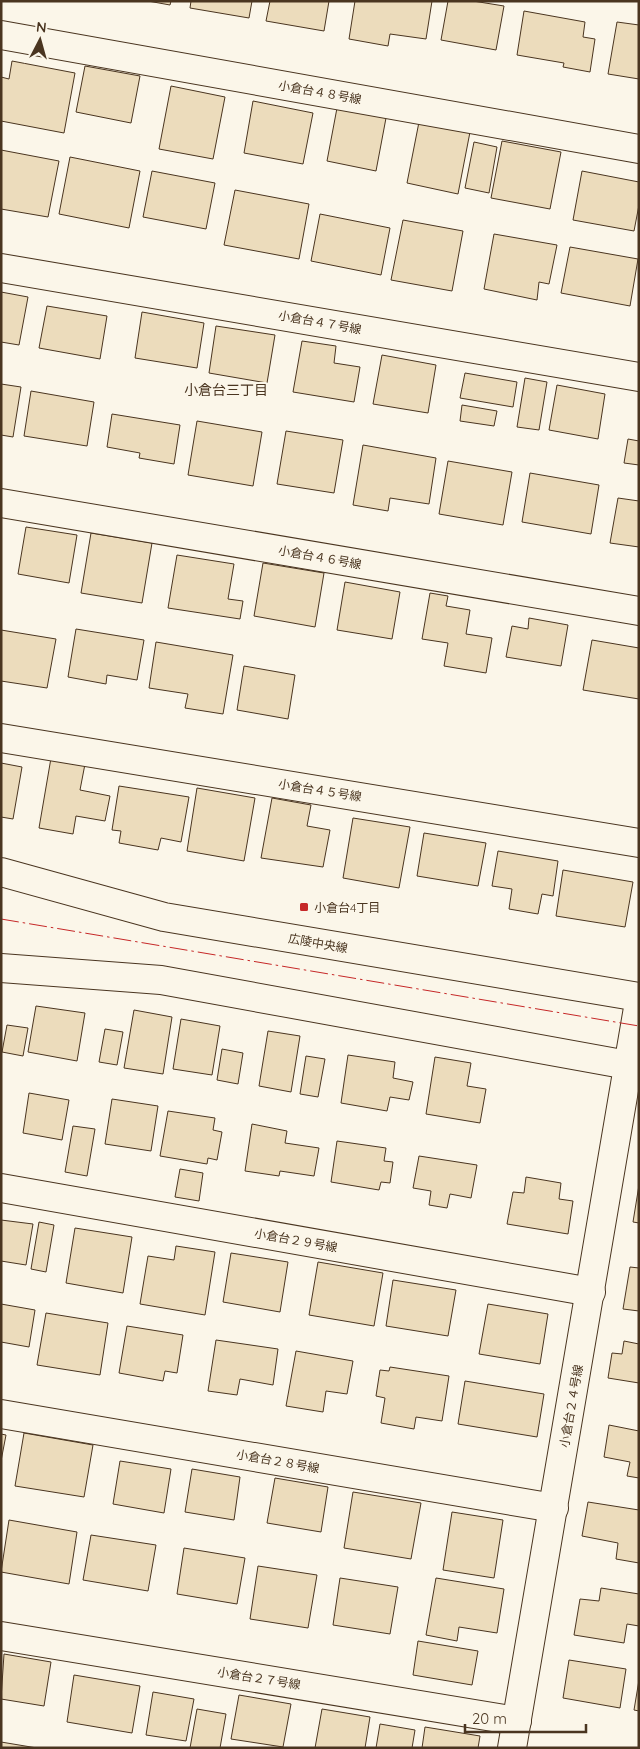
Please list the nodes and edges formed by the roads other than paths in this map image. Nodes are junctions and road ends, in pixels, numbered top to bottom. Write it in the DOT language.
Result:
graph roads {
  1 [pos="1,35"];
  2 [pos="639,149"];
  3 [pos="1,268"];
  4 [pos="639,377"];
  5 [pos="1,503"];
  6 [pos="639,611"];
  7 [pos="1,738"];
  8 [pos="639,843"];
  9 [pos="1,872"];
  10 [pos="1,968"];
  11 [pos="639,997"];
  12 [pos="639,1002"];
  13 [pos="634,1066"];
  14 [pos="1,1188"];
  15 [pos="591,1292"];
  16 [pos="1,1414"];
  17 [pos="554,1508"];
  18 [pos="1,1636"];
  19 [pos="517,1721"];
  20 [pos="512,1748"];
  1 -- 2 [label="street, 小倉台４８号線"];
  3 -- 4 [label="street, 小倉台４７号線"];
  5 -- 6 [label="street, 小倉台４６号線"];
  7 -- 8 [label="street, 小倉台４５号線"];
  9 -- 11 [label="street, 広陵中央線"];
  10 -- 13 [label="street"];
  12 -- 13 [label="street, 小倉台２４号線"];
  13 -- 15 [label="street, 小倉台２４号線"];
  14 -- 15 [label="street, 小倉台２９号線"];
  15 -- 17 [label="street, 小倉台２４号線"];
  16 -- 17 [label="street, 小倉台２８号線"];
  17 -- 19 [label="street, 小倉台２４号線"];
  18 -- 19 [label="street, 小倉台２７号線"];
  19 -- 20 [label="street, 小倉台２４号線"];
}
